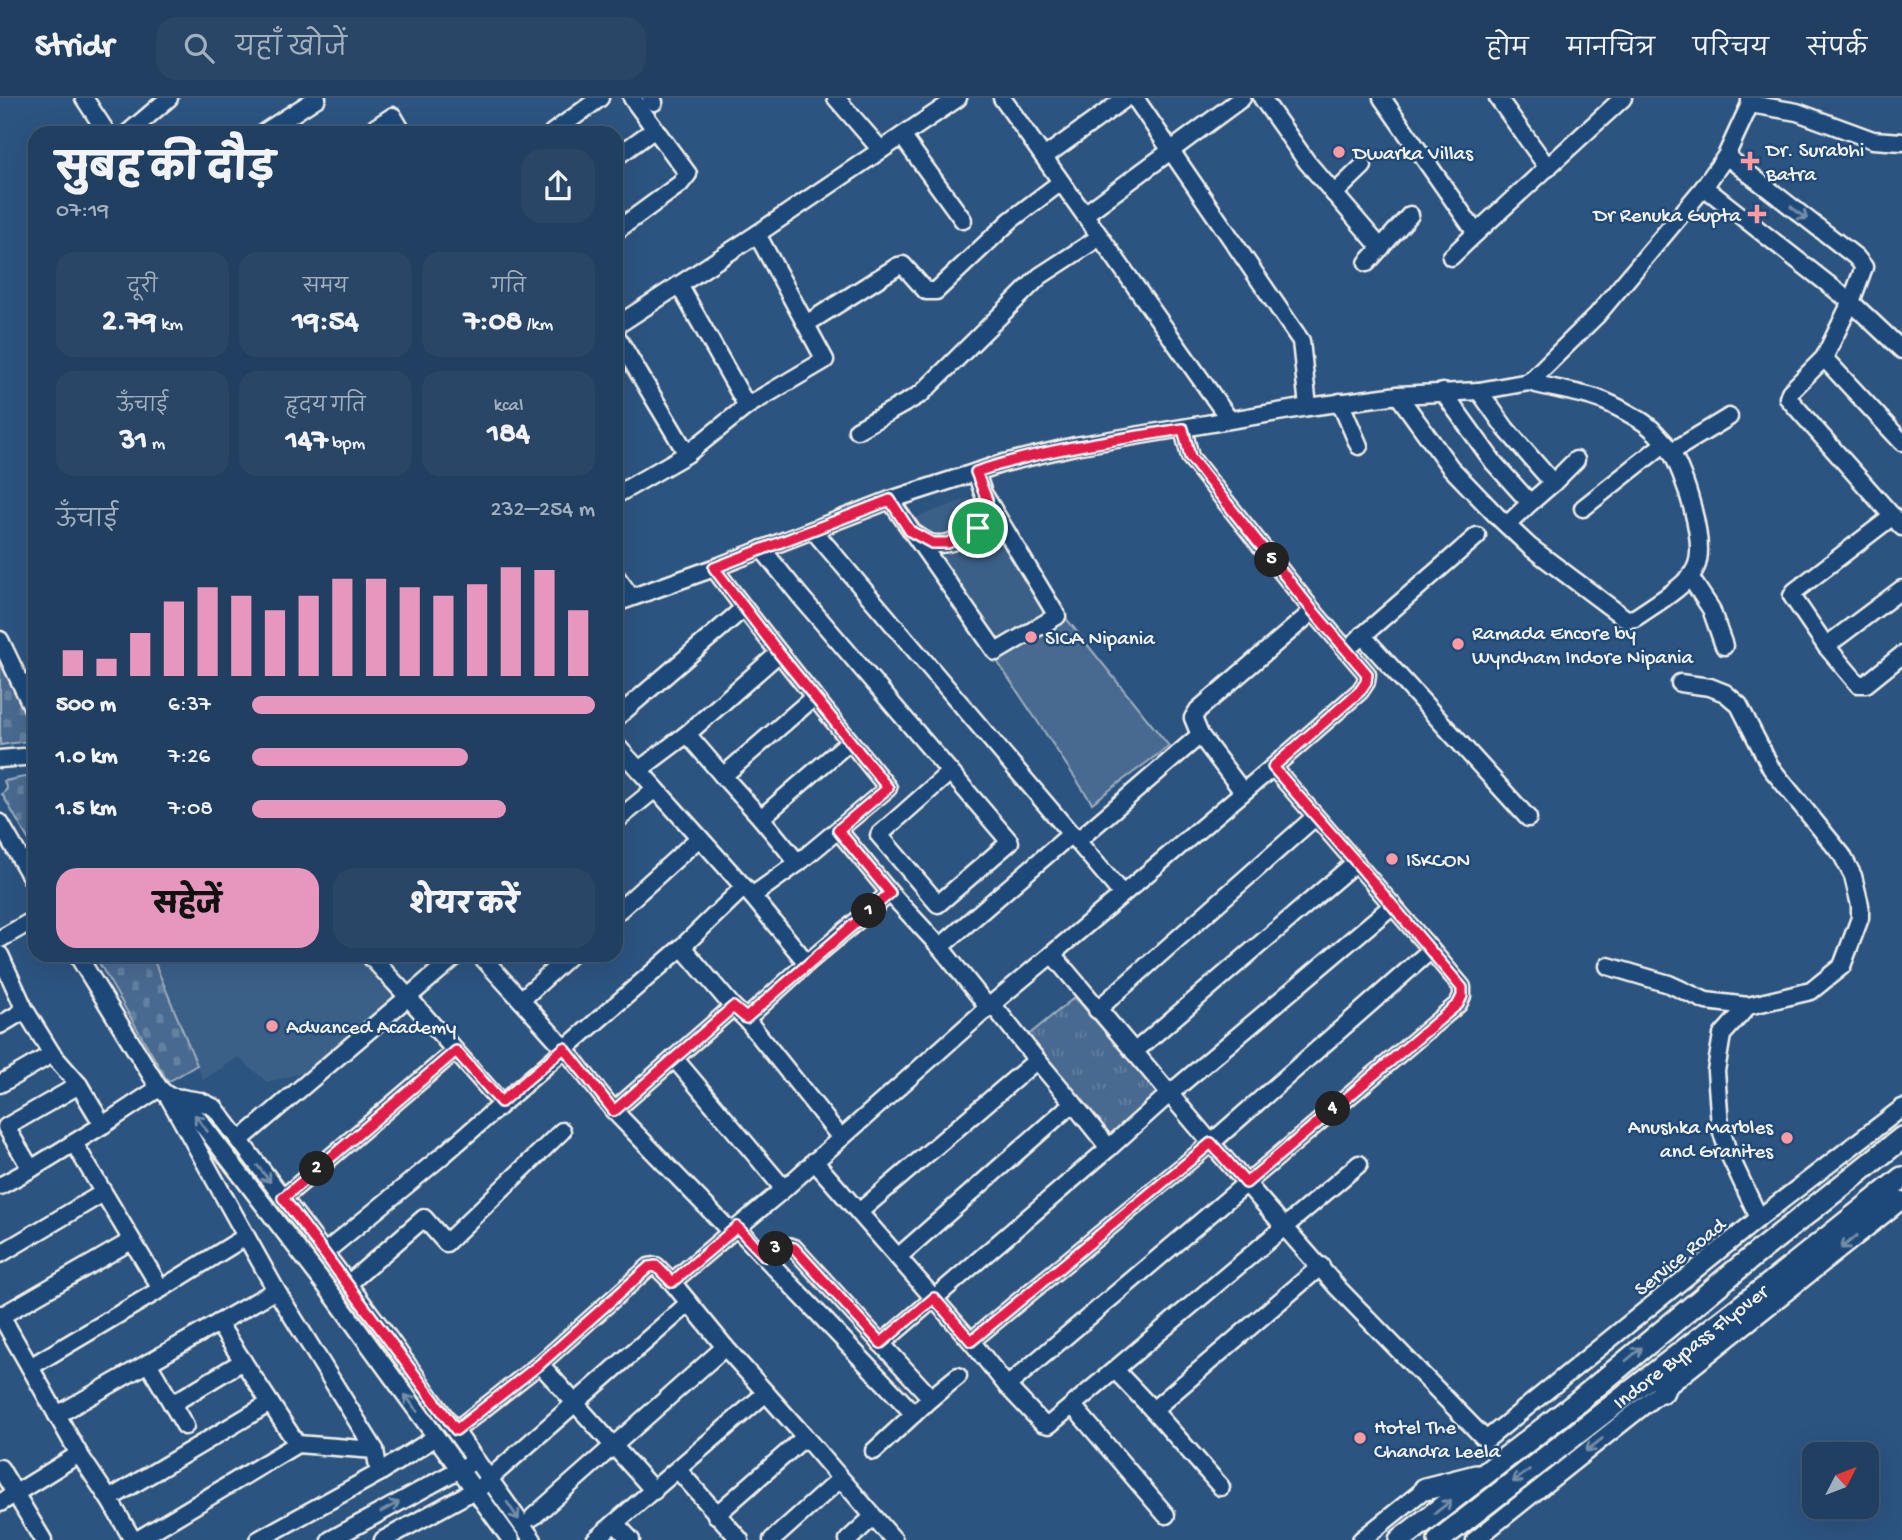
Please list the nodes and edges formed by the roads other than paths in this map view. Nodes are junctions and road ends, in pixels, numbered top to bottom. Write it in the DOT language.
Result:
graph roads {
  1 [pos="84,98"];
  2 [pos="169,98"];
  3 [pos="317,98"];
  4 [pos="600,98"];
  5 [pos="632,98"];
  6 [pos="836,98"];
  7 [pos="958,98"];
  8 [pos="1002,98"];
  9 [pos="1126,98"];
  10 [pos="1135,98"];
  11 [pos="1242,98"];
  12 [pos="1262,98"];
  13 [pos="1382,98"];
  14 [pos="1498,98"];
  15 [pos="1623,98"];
  16 [pos="1750,101"];
  17 [pos="102,126"];
  18 [pos="136,126"];
  19 [pos="273,126"];
  20 [pos="378,126"];
  21 [pos="399,126"];
  22 [pos="562,126"];
  23 [pos="656,129"];
  24 [pos="902,136"];
  25 [pos="1902,142"];
  26 [pos="881,150"];
  27 [pos="1172,151"];
  28 [pos="623,153"];
  29 [pos="1726,156"];
  30 [pos="1044,158"];
  31 [pos="1363,166"];
  32 [pos="1548,168"];
  33 [pos="1061,181"];
  34 [pos="1704,187"];
  35 [pos="1334,194"];
  36 [pos="1085,214"];
  37 [pos="1410,215"];
  38 [pos="963,220"];
  39 [pos="623,226"];
  40 [pos="1476,233"];
  41 [pos="757,234"];
  42 [pos="1100,237"];
  43 [pos="1381,248"];
  44 [pos="1451,257"];
  45 [pos="1367,263"];
  46 [pos="679,285"];
  47 [pos="1851,302"];
  48 [pos="623,321"];
  49 [pos="806,324"];
  50 [pos="623,347"];
  51 [pos="1902,349"];
  52 [pos="1824,358"];
  53 [pos="1530,382"];
  54 [pos="1479,391"];
  55 [pos="1443,392"];
  56 [pos="1398,395"];
  57 [pos="1340,402"];
  58 [pos="747,406"];
  59 [pos="1308,407"];
  60 [pos="1729,416"];
  61 [pos="1229,419"];
  62 [pos="1183,429"];
  63 [pos="857,430"];
  64 [pos="1902,442"];
  65 [pos="1359,446"];
  66 [pos="1668,447"];
  67 [pos="687,454"];
  68 [pos="1576,460"];
  69 [pos="976,472"];
  70 [pos="1553,483"];
  71 [pos="623,491"];
  72 [pos="890,500"];
  73 [pos="987,500"];
  74 [pos="1530,503"];
  75 [pos="1583,508"];
  76 [pos="1502,520"];
  77 [pos="1897,522"];
  78 [pos="813,530"];
  79 [pos="910,531"];
  80 [pos="762,548"];
  81 [pos="714,568"];
  82 [pos="1690,578"];
  83 [pos="1902,589"];
  84 [pos="624,600"];
  85 [pos="744,608"];
  86 [pos="1313,611"];
  87 [pos="1362,635"];
  88 [pos="0,639"];
  89 [pos="1724,646"];
  90 [pos="1826,646"];
  91 [pos="1348,649"];
  92 [pos="779,653"];
  93 [pos="1902,655"];
  94 [pos="1680,683"];
  95 [pos="814,697"];
  96 [pos="28,698"];
  97 [pos="623,712"];
  98 [pos="687,734"];
  99 [pos="1200,735"];
  100 [pos="850,741"];
  101 [pos="623,753"];
  102 [pos="28,757"];
  103 [pos="0,759"];
  104 [pos="1273,767"];
  105 [pos="639,771"];
  106 [pos="950,772"];
  107 [pos="723,776"];
  108 [pos="655,789"];
  109 [pos="1243,792"];
  110 [pos="623,815"];
  111 [pos="1315,817"];
  112 [pos="761,818"];
  113 [pos="1528,818"];
  114 [pos="0,823"];
  115 [pos="838,830"];
  116 [pos="699,838"];
  117 [pos="1074,838"];
  118 [pos="1356,862"];
  119 [pos="799,863"];
  120 [pos="28,872"];
  121 [pos="748,892"];
  122 [pos="890,893"];
  123 [pos="1122,894"];
  124 [pos="1393,905"];
  125 [pos="623,907"];
  126 [pos="28,923"];
  127 [pos="0,939"];
  128 [pos="682,947"];
  129 [pos="940,947"];
  130 [pos="1432,950"];
  131 [pos="1052,954"];
  132 [pos="0,955"];
  133 [pos="82,962"];
  134 [pos="375,962"];
  135 [pos="449,962"];
  136 [pos="486,962"];
  137 [pos="562,962"];
  138 [pos="807,963"];
  139 [pos="1608,967"];
  140 [pos="408,998"];
  141 [pos="521,1000"];
  142 [pos="990,1005"];
  143 [pos="1748,1006"];
  144 [pos="733,1007"];
  145 [pos="25,1010"];
  146 [pos="1097,1010"];
  147 [pos="746,1018"];
  148 [pos="0,1025"];
  149 [pos="564,1048"];
  150 [pos="456,1051"];
  151 [pos="1134,1052"];
  152 [pos="52,1054"];
  153 [pos="674,1058"];
  154 [pos="1037,1060"];
  155 [pos="0,1084"];
  156 [pos="79,1085"];
  157 [pos="170,1094"];
  158 [pos="1168,1095"];
  159 [pos="501,1102"];
  160 [pos="1073,1103"];
  161 [pos="1902,1108"];
  162 [pos="614,1111"];
  163 [pos="3,1122"];
  164 [pos="103,1125"];
  165 [pos="562,1131"];
  166 [pos="841,1138"];
  167 [pos="1902,1138"];
  168 [pos="239,1141"];
  169 [pos="74,1143"];
  170 [pos="1211,1143"];
  171 [pos="1110,1148"];
  172 [pos="814,1161"];
  173 [pos="1359,1164"];
  174 [pos="31,1169"];
  175 [pos="1902,1178"];
  176 [pos="1246,1183"];
  177 [pos="0,1186"];
  178 [pos="784,1189"];
  179 [pos="103,1193"];
  180 [pos="283,1198"];
  181 [pos="1902,1200"];
  182 [pos="859,1213"];
  183 [pos="1759,1218"];
  184 [pos="1285,1225"];
  185 [pos="734,1230"];
  186 [pos="245,1237"];
  187 [pos="131,1241"];
  188 [pos="324,1253"];
  189 [pos="0,1254"];
  190 [pos="765,1256"];
  191 [pos="898,1257"];
  192 [pos="1321,1266"];
  193 [pos="672,1282"];
  194 [pos="348,1284"];
  195 [pos="161,1289"];
  196 [pos="276,1290"];
  197 [pos="934,1298"];
  198 [pos="689,1303"];
  199 [pos="1,1315"];
  200 [pos="218,1323"];
  201 [pos="971,1341"];
  202 [pos="881,1343"];
  203 [pos="725,1347"];
  204 [pos="1672,1360"];
  205 [pos="243,1361"];
  206 [pos="148,1363"];
  207 [pos="540,1364"];
  208 [pos="30,1367"];
  209 [pos="1115,1370"];
  210 [pos="958,1376"];
  211 [pos="1007,1386"];
  212 [pos="1662,1391"];
  213 [pos="766,1393"];
  214 [pos="931,1398"];
  215 [pos="270,1403"];
  216 [pos="576,1403"];
  217 [pos="172,1404"];
  218 [pos="1073,1406"];
  219 [pos="1153,1410"];
  220 [pos="914,1414"];
  221 [pos="57,1415"];
  222 [pos="185,1426"];
  223 [pos="456,1430"];
  224 [pos="436,1437"];
  225 [pos="804,1437"];
  226 [pos="298,1444"];
  227 [pos="614,1446"];
  228 [pos="375,1450"];
  229 [pos="874,1451"];
  230 [pos="79,1454"];
  231 [pos="477,1459"];
  232 [pos="0,1468"];
  233 [pos="460,1469"];
  234 [pos="678,1470"];
  235 [pos="379,1473"];
  236 [pos="1485,1473"];
  237 [pos="491,1479"];
  238 [pos="840,1479"];
  239 [pos="1221,1487"];
  240 [pos="1425,1489"];
  241 [pos="475,1490"];
  242 [pos="654,1491"];
  243 [pos="15,1493"];
  244 [pos="110,1499"];
  245 [pos="0,1503"];
  246 [pos="716,1515"];
  247 [pos="1166,1516"];
  248 [pos="533,1517"];
  249 [pos="873,1517"];
  250 [pos="615,1523"];
  251 [pos="43,1540"];
  252 [pos="135,1540"];
  253 [pos="258,1540"];
  254 [pos="330,1540"];
  255 [pos="383,1540"];
  256 [pos="511,1540"];
  257 [pos="533,1540"];
  258 [pos="595,1540"];
  259 [pos="631,1540"];
  260 [pos="740,1540"];
  261 [pos="772,1540"];
  262 [pos="848,1540"];
  263 [pos="894,1540"];
  264 [pos="1361,1540"];
  265 [pos="1400,1540"];
  266 [pos="1439,1540"];
  267 [pos="1475,1540"];
  1 -- 17 [label="street"];
  2 -- 18 [label="street"];
  3 -- 19 [label="street"];
  4 -- 22 [label="street"];
  5 -- 23 [label="street"];
  6 -- 26 [label="street"];
  7 -- 24 [label="street"];
  8 -- 30 [label="street"];
  9 -- 30 [label="street"];
  10 -- 27 [label="street"];
  11 -- 27 [label="street"];
  12 -- 35 [label="street"];
  13 -- 40 [label="street"];
  14 -- 32 [label="street"];
  15 -- 32 [label="street"];
  16 -- 25 [label="street"];
  16 -- 29 [label="street"];
  20 -- 21 [label="street"];
  23 -- 28 [label="street"];
  23 -- 39 [label="street"];
  24 -- 26 [label="street"];
  24 -- 38 [label="street"];
  26 -- 41 [label="street"];
  27 -- 36 [label="street"];
  27 -- 59 [label="street"];
  29 -- 34 [label="street"];
  29 -- 47 [label="street, one-way"];
  30 -- 33 [label="street"];
  31 -- 35 [label="street"];
  32 -- 40 [label="street"];
  33 -- 36 [label="street"];
  33 -- 49 [label="street"];
  34 -- 47 [label="street"];
  34 -- 53 [label="street"];
  35 -- 43 [label="street"];
  36 -- 42 [label="street"];
  37 -- 43 [label="street"];
  40 -- 44 [label="street"];
  41 -- 46 [label="street"];
  41 -- 49 [label="street"];
  42 -- 61 [label="street"];
  42 -- 63 [label="street"];
  43 -- 45 [label="street"];
  46 -- 48 [label="street"];
  46 -- 58 [label="street"];
  47 -- 51 [label="street"];
  47 -- 52 [label="street"];
  49 -- 58 [label="street"];
  50 -- 67 [label="street"];
  52 -- 64 [label="street"];
  52 -- 77 [label="street"];
  53 -- 54 [label="street"];
  53 -- 66 [label="street"];
  54 -- 55 [label="street"];
  54 -- 70 [label="street"];
  55 -- 56 [label="street"];
  55 -- 74 [label="street"];
  56 -- 57 [label="street"];
  56 -- 76 [label="street"];
  57 -- 59 [label="street"];
  57 -- 65 [label="street"];
  58 -- 67 [label="street"];
  59 -- 61 [label="street"];
  60 -- 66 [label="street"];
  61 -- 62 [label="street"];
  62 -- 69 [label="street"];
  62 -- 86 [label="street"];
  66 -- 75 [label="street"];
  66 -- 82 [label="street"];
  67 -- 71 [label="street"];
  68 -- 70 [label="street"];
  69 -- 72 [label="street"];
  69 -- 73 [label="street"];
  70 -- 74 [label="street"];
  72 -- 78 [label="street"];
  72 -- 79 [label="street"];
  73 -- 79 [label="street"];
  73 -- 79 [label="street"];
  74 -- 76 [label="street"];
  76 -- 82 [label="street"];
  76 -- 87 [label="street"];
  77 -- 90 [label="street"];
  78 -- 80 [label="street"];
  78 -- 117 [label="street"];
  80 -- 81 [label="street"];
  80 -- 106 [label="street"];
  81 -- 84 [label="street"];
  81 -- 85 [label="street"];
  82 -- 89 [label="street"];
  83 -- 90 [label="street"];
  85 -- 92 [label="street"];
  85 -- 97 [label="street"];
  86 -- 91 [label="street"];
  86 -- 99 [label="street"];
  87 -- 91 [label="street"];
  87 -- 113 [label="street"];
  88 -- 96 [label="street"];
  90 -- 93 [label="street"];
  91 -- 104 [label="street"];
  92 -- 95 [label="street"];
  92 -- 98 [label="street"];
  94 -- 143 [label="street"];
  95 -- 100 [label="street"];
  95 -- 107 [label="street"];
  98 -- 105 [label="street"];
  98 -- 107 [label="street"];
  99 -- 109 [label="street"];
  99 -- 117 [label="street"];
  100 -- 112 [label="street"];
  100 -- 115 [label="street"];
  101 -- 105 [label="street"];
  102 -- 103 [label="street"];
  104 -- 109 [label="street"];
  104 -- 111 [label="street"];
  105 -- 108 [label="street"];
  106 -- 106 [label="street"];
  107 -- 112 [label="street"];
  108 -- 110 [label="street"];
  108 -- 116 [label="street"];
  109 -- 123 [label="street"];
  111 -- 118 [label="street"];
  111 -- 146 [label="street"];
  112 -- 119 [label="street"];
  114 -- 120 [label="street"];
  115 -- 119 [label="street"];
  115 -- 122 [label="street"];
  116 -- 121 [label="street"];
  116 -- 125 [label="street"];
  117 -- 123 [label="street"];
  117 -- 129 [label="street"];
  118 -- 124 [label="street"];
  118 -- 151 [label="street"];
  119 -- 121 [label="street"];
  121 -- 128 [label="street"];
  121 -- 138 [label="street"];
  122 -- 129 [label="street"];
  122 -- 138 [label="street"];
  123 -- 131 [label="street"];
  124 -- 130 [label="street"];
  124 -- 158 [label="street"];
  126 -- 127 [label="street"];
  128 -- 144 [label="street"];
  128 -- 149 [label="street"];
  129 -- 142 [label="street"];
  130 -- 170 [label="street"];
  130 -- 176 [label="street"];
  131 -- 142 [label="street"];
  131 -- 146 [label="street"];
  132 -- 145 [label="street"];
  133 -- 157 [label="street"];
  134 -- 140 [label="street"];
  135 -- 140 [label="street"];
  136 -- 141 [label="street"];
  137 -- 141 [label="street"];
  138 -- 147 [label="street"];
  139 -- 143 [label="street"];
  140 -- 150 [label="street"];
  140 -- 168 [label="street"];
  141 -- 149 [label="street"];
  142 -- 154 [label="street"];
  142 -- 166 [label="street"];
  143 -- 183 [label="street"];
  144 -- 147 [label="street"];
  144 -- 153 [label="street"];
  145 -- 148 [label="street"];
  145 -- 152 [label="street"];
  146 -- 151 [label="street"];
  147 -- 166 [label="street"];
  149 -- 159 [label="street"];
  149 -- 162 [label="street"];
  150 -- 159 [label="street"];
  150 -- 180 [label="street"];
  151 -- 158 [label="street"];
  152 -- 155 [label="street"];
  152 -- 156 [label="street"];
  153 -- 162 [label="street"];
  153 -- 178 [label="street"];
  154 -- 160 [label="street"];
  154 -- 182 [label="street"];
  156 -- 163 [label="street"];
  156 -- 164 [label="street"];
  157 -- 164 [label="street"];
  157 -- 168 [label="street"];
  157 -- 186 [label="street"];
  224 -- 157 [label="street, one-way"];
  158 -- 170 [label="street"];
  158 -- 171 [label="street"];
  159 -- 188 [label="street"];
  160 -- 171 [label="street"];
  160 -- 191 [label="street"];
  161 -- 183 [label="street, Service Road"];
  162 -- 185 [label="street"];
  163 -- 174 [label="street"];
  164 -- 169 [label="street"];
  165 -- 194 [label="street"];
  166 -- 172 [label="street"];
  236 -- 167 [label="highway, Indore Bypass Flyover, one-way"];
  168 -- 180 [label="street, one-way"];
  169 -- 174 [label="street"];
  169 -- 179 [label="street"];
  170 -- 176 [label="street"];
  170 -- 201 [label="street"];
  171 -- 197 [label="street"];
  172 -- 178 [label="street"];
  172 -- 182 [label="street"];
  173 -- 184 [label="street"];
  174 -- 177 [label="street"];
  175 -- 204 [label="highway, Indore Bypass Flyover"];
  176 -- 184 [label="street"];
  176 -- 211 [label="street"];
  178 -- 185 [label="street"];
  179 -- 187 [label="street"];
  179 -- 189 [label="street"];
  180 -- 188 [label="street"];
  181 -- 212 [label="street, one-way"];
  182 -- 191 [label="street"];
  183 -- 192 [label="street, Service Road"];
  184 -- 192 [label="street"];
  184 -- 209 [label="street"];
  185 -- 190 [label="street"];
  185 -- 193 [label="street"];
  186 -- 195 [label="street"];
  186 -- 196 [label="street"];
  187 -- 195 [label="street"];
  187 -- 199 [label="street"];
  188 -- 194 [label="street"];
  190 -- 202 [label="street"];
  190 -- 220 [label="street"];
  191 -- 197 [label="street"];
  192 -- 219 [label="street"];
  193 -- 198 [label="street"];
  193 -- 207 [label="street"];
  194 -- 223 [label="street"];
  195 -- 208 [label="street"];
  196 -- 200 [label="street"];
  196 -- 228 [label="street"];
  197 -- 201 [label="street"];
  197 -- 202 [label="street"];
  198 -- 203 [label="street"];
  198 -- 216 [label="street"];
  199 -- 208 [label="street"];
  200 -- 205 [label="street"];
  200 -- 206 [label="street"];
  201 -- 211 [label="street"];
  202 -- 214 [label="street"];
  203 -- 213 [label="street"];
  203 -- 227 [label="street"];
  204 -- 212 [label="highway"];
  204 -- 266 [label="highway, Indore Bypass Flyover, one-way"];
  205 -- 215 [label="street"];
  205 -- 217 [label="street"];
  206 -- 217 [label="street"];
  206 -- 221 [label="street"];
  207 -- 216 [label="street"];
  207 -- 223 [label="street"];
  208 -- 221 [label="street"];
  209 -- 218 [label="street"];
  209 -- 219 [label="street"];
  210 -- 214 [label="street"];
  211 -- 218 [label="street"];
  212 -- 267 [label="street, one-way"];
  213 -- 225 [label="street"];
  213 -- 234 [label="street"];
  214 -- 220 [label="street"];
  215 -- 226 [label="street"];
  215 -- 244 [label="street"];
  216 -- 227 [label="street"];
  216 -- 237 [label="street"];
  217 -- 222 [label="street"];
  218 -- 247 [label="street"];
  219 -- 239 [label="street"];
  220 -- 229 [label="street"];
  221 -- 230 [label="street"];
  223 -- 231 [label="street"];
  224 -- 233 [label="street"];
  224 -- 235 [label="street"];
  225 -- 238 [label="street"];
  225 -- 246 [label="street"];
  226 -- 228 [label="street"];
  226 -- 252 [label="street"];
  227 -- 242 [label="street"];
  227 -- 248 [label="street"];
  228 -- 235 [label="street"];
  230 -- 243 [label="street"];
  230 -- 244 [label="street"];
  231 -- 233 [label="street"];
  231 -- 237 [label="street"];
  232 -- 243 [label="street"];
  233 -- 241 [label="street"];
  254 -- 233 [label="street, one-way"];
  234 -- 242 [label="street"];
  234 -- 246 [label="street"];
  235 -- 253 [label="street"];
  236 -- 240 [label="highway"];
  265 -- 236 [label="highway, Indore Bypass Flyover, one-way"];
  237 -- 241 [label="street"];
  237 -- 257 [label="street, one-way"];
  238 -- 249 [label="street"];
  238 -- 261 [label="street"];
  240 -- 264 [label="street"];
  241 -- 255 [label="street"];
  241 -- 256 [label="street"];
  242 -- 250 [label="street"];
  243 -- 245 [label="street"];
  243 -- 251 [label="street"];
  244 -- 252 [label="street"];
  246 -- 260 [label="street"];
  249 -- 262 [label="street"];
  249 -- 263 [label="street"];
  250 -- 258 [label="street"];
  250 -- 259 [label="street"];
}
